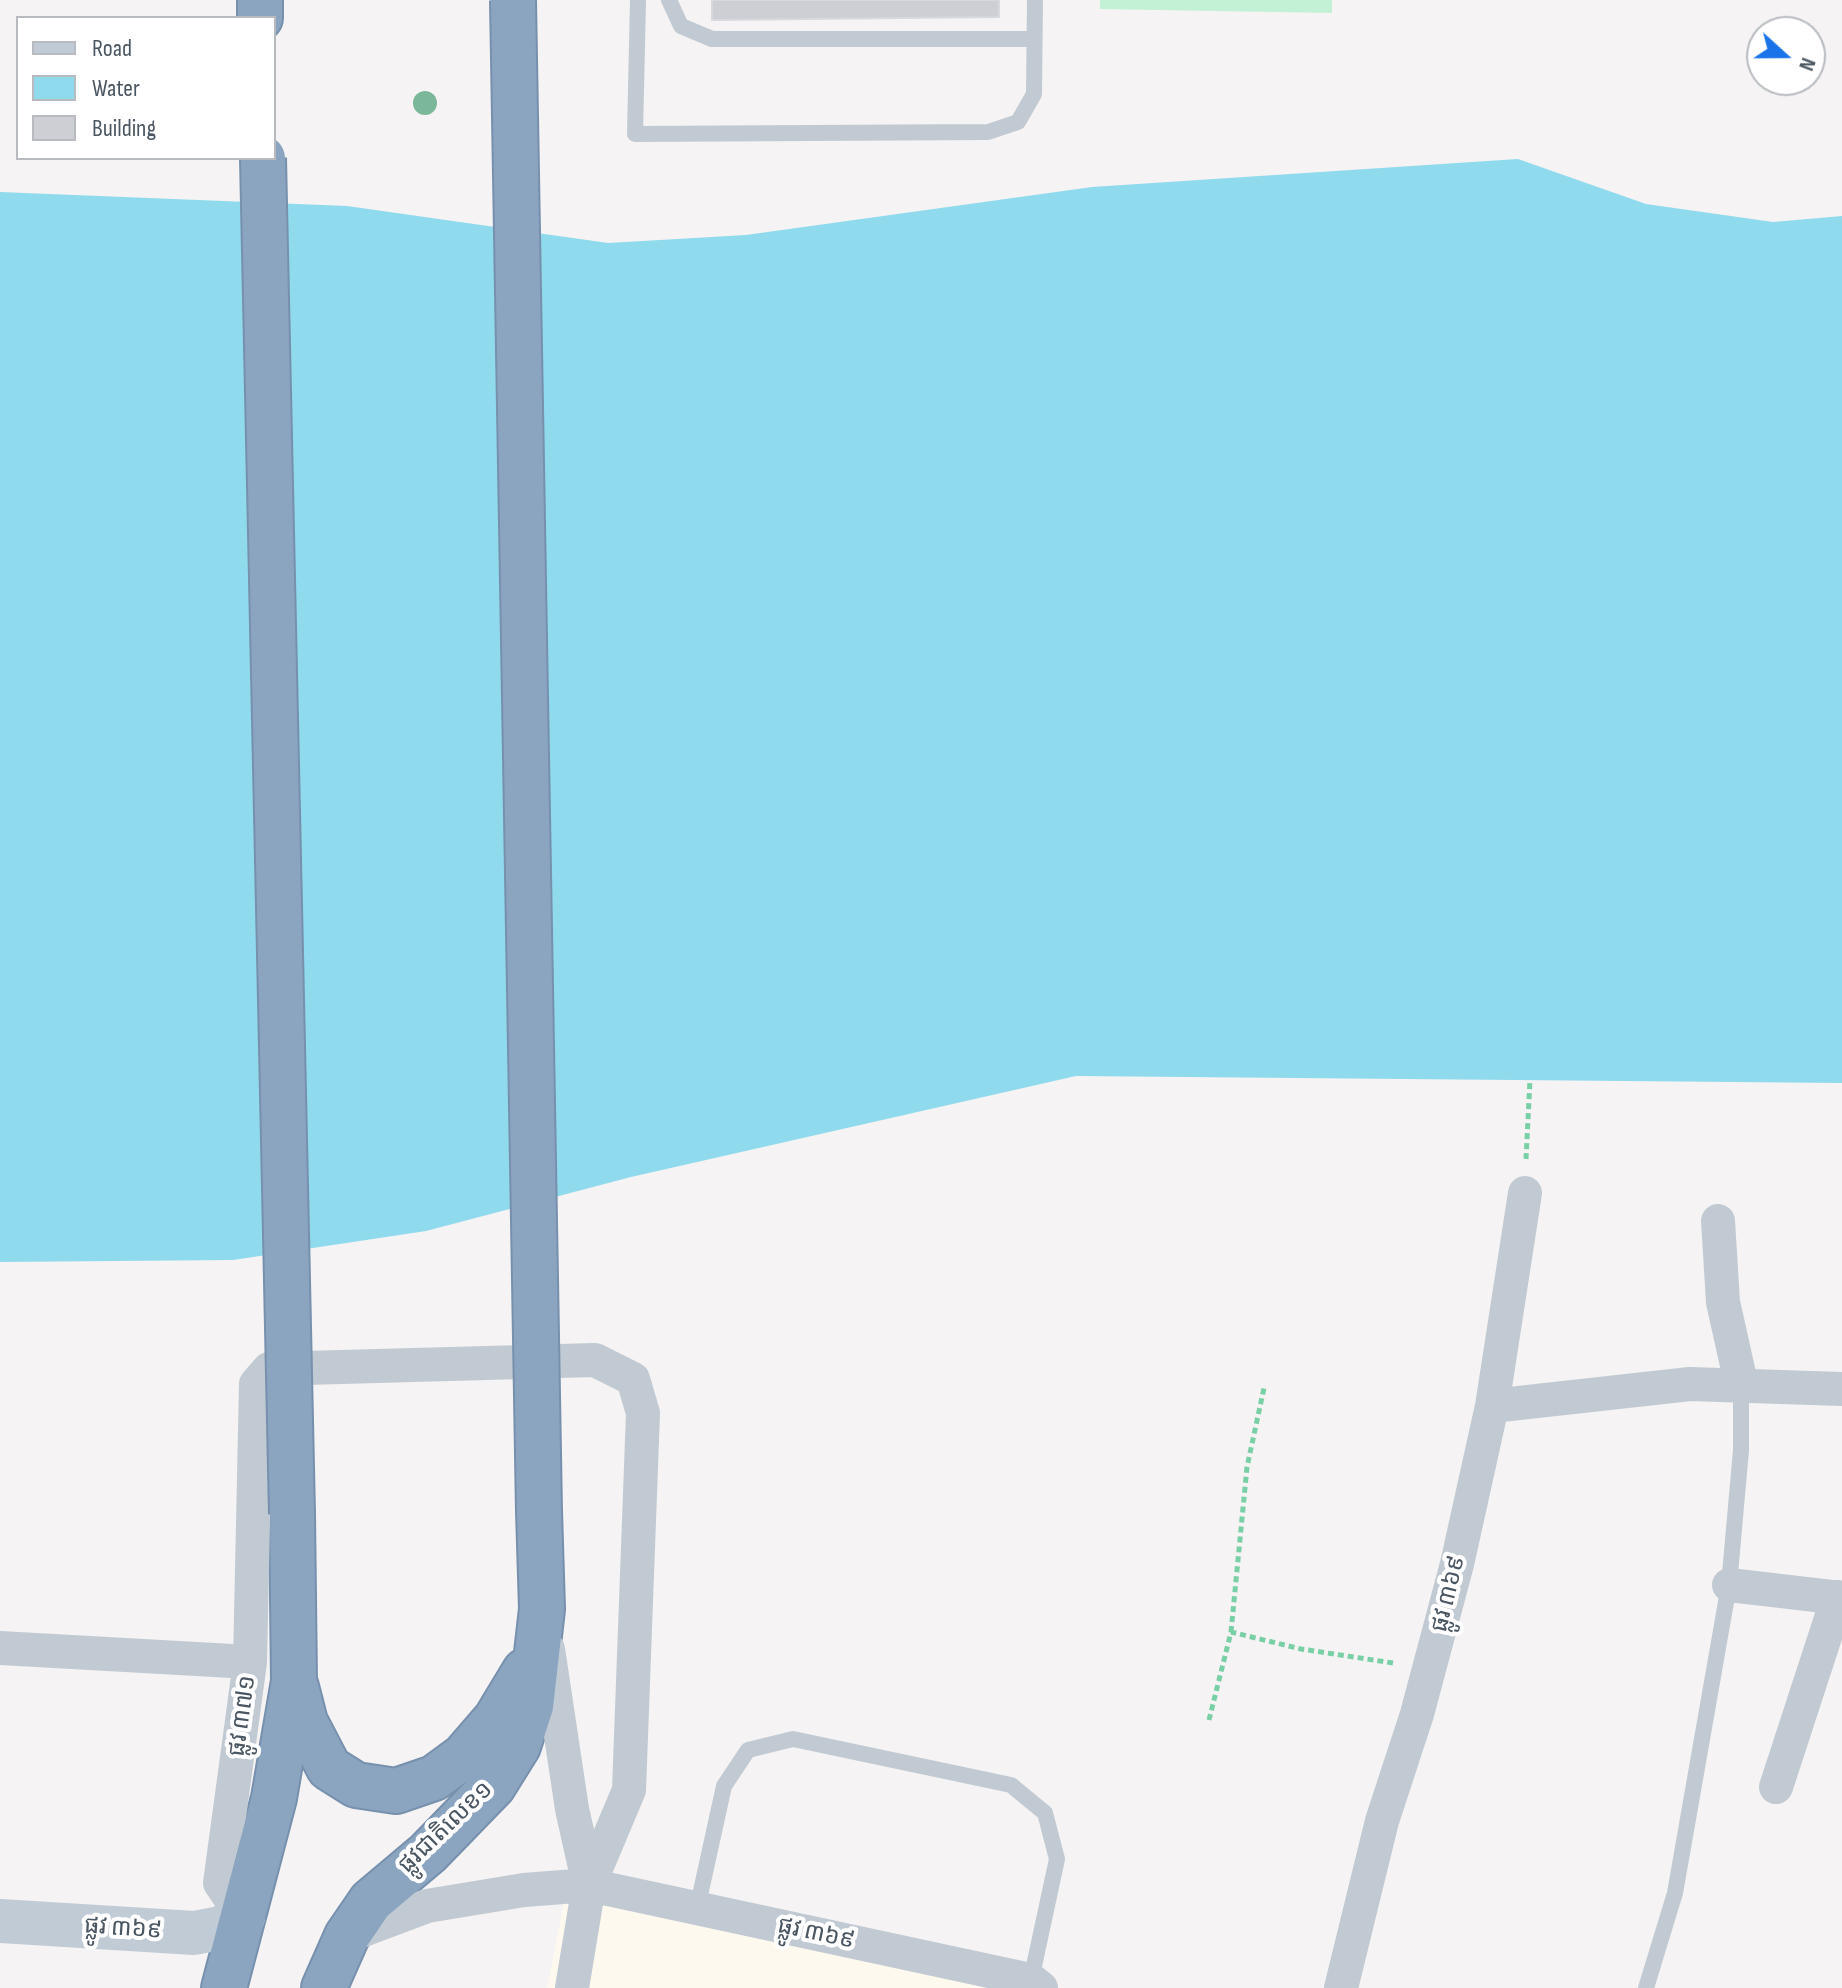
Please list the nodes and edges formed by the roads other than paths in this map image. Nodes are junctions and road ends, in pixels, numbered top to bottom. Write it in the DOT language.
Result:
graph roads {
  1 [pos="513,0"];
  2 [pos="638,0"];
  3 [pos="669,0"];
  4 [pos="1035,0"];
  5 [pos="1033,39"];
  6 [pos="263,160"];
  7 [pos="1525,1193"];
  8 [pos="1718,1221"];
  9 [pos="1741,1383"];
  10 [pos="1842,1389"];
  11 [pos="1492,1406"];
  12 [pos="1729,1585"];
  13 [pos="1840,1598"];
  14 [pos="542,1609"];
  15 [pos="0,1648"];
  16 [pos="250,1662"];
  17 [pos="294,1681"];
  18 [pos="1776,1787"];
  19 [pos="589,1885"];
  20 [pos="697,1909"];
  21 [pos="243,1917"];
  22 [pos="0,1921"];
  23 [pos="347,1936"];
  24 [pos="1034,1985"];
  25 [pos="224,1988"];
  26 [pos="324,1988"];
  27 [pos="572,1988"];
  28 [pos="1341,1988"];
  29 [pos="1646,1988"];
  1 -- 14 [label="highway, ផ្លូវជាតិលេខ១, bridge"];
  2 -- 5 [label="lane"];
  3 -- 5 [label="lane"];
  4 -- 5 [label="lane"];
  6 -- 17 [label="highway, bridge"];
  7 -- 11 [label="street, ផ្លូវ ៣៦៩"];
  8 -- 9 [label="street"];
  9 -- 10 [label="street"];
  9 -- 11 [label="street"];
  9 -- 12 [label="lane"];
  11 -- 28 [label="street, ផ្លូវ ៣៦៩"];
  12 -- 13 [label="street"];
  12 -- 29 [label="lane"];
  13 -- 18 [label="street"];
  14 -- 17 [label="highway"];
  14 -- 19 [label="street"];
  14 -- 23 [label="highway, ផ្លូវជាតិលេខ១"];
  15 -- 16 [label="street, ផ្លូវ ៣៧១"];
  16 -- 19 [label="street"];
  16 -- 21 [label="street, ផ្លូវ ៣៧១"];
  17 -- 21 [label="highway"];
  19 -- 20 [label="street, ផ្លូវ ៣៦៩"];
  19 -- 23 [label="street, ផ្លូវ ៣៦៩"];
  19 -- 27 [label="street"];
  20 -- 24 [label="street, ផ្លូវ ៣៦៩"];
  20 -- 24 [label="lane"];
  21 -- 22 [label="street, ផ្លូវ ៣៦៩"];
  21 -- 25 [label="highway"];
  23 -- 26 [label="highway, ផ្លូវជាតិលេខ១"];
}
